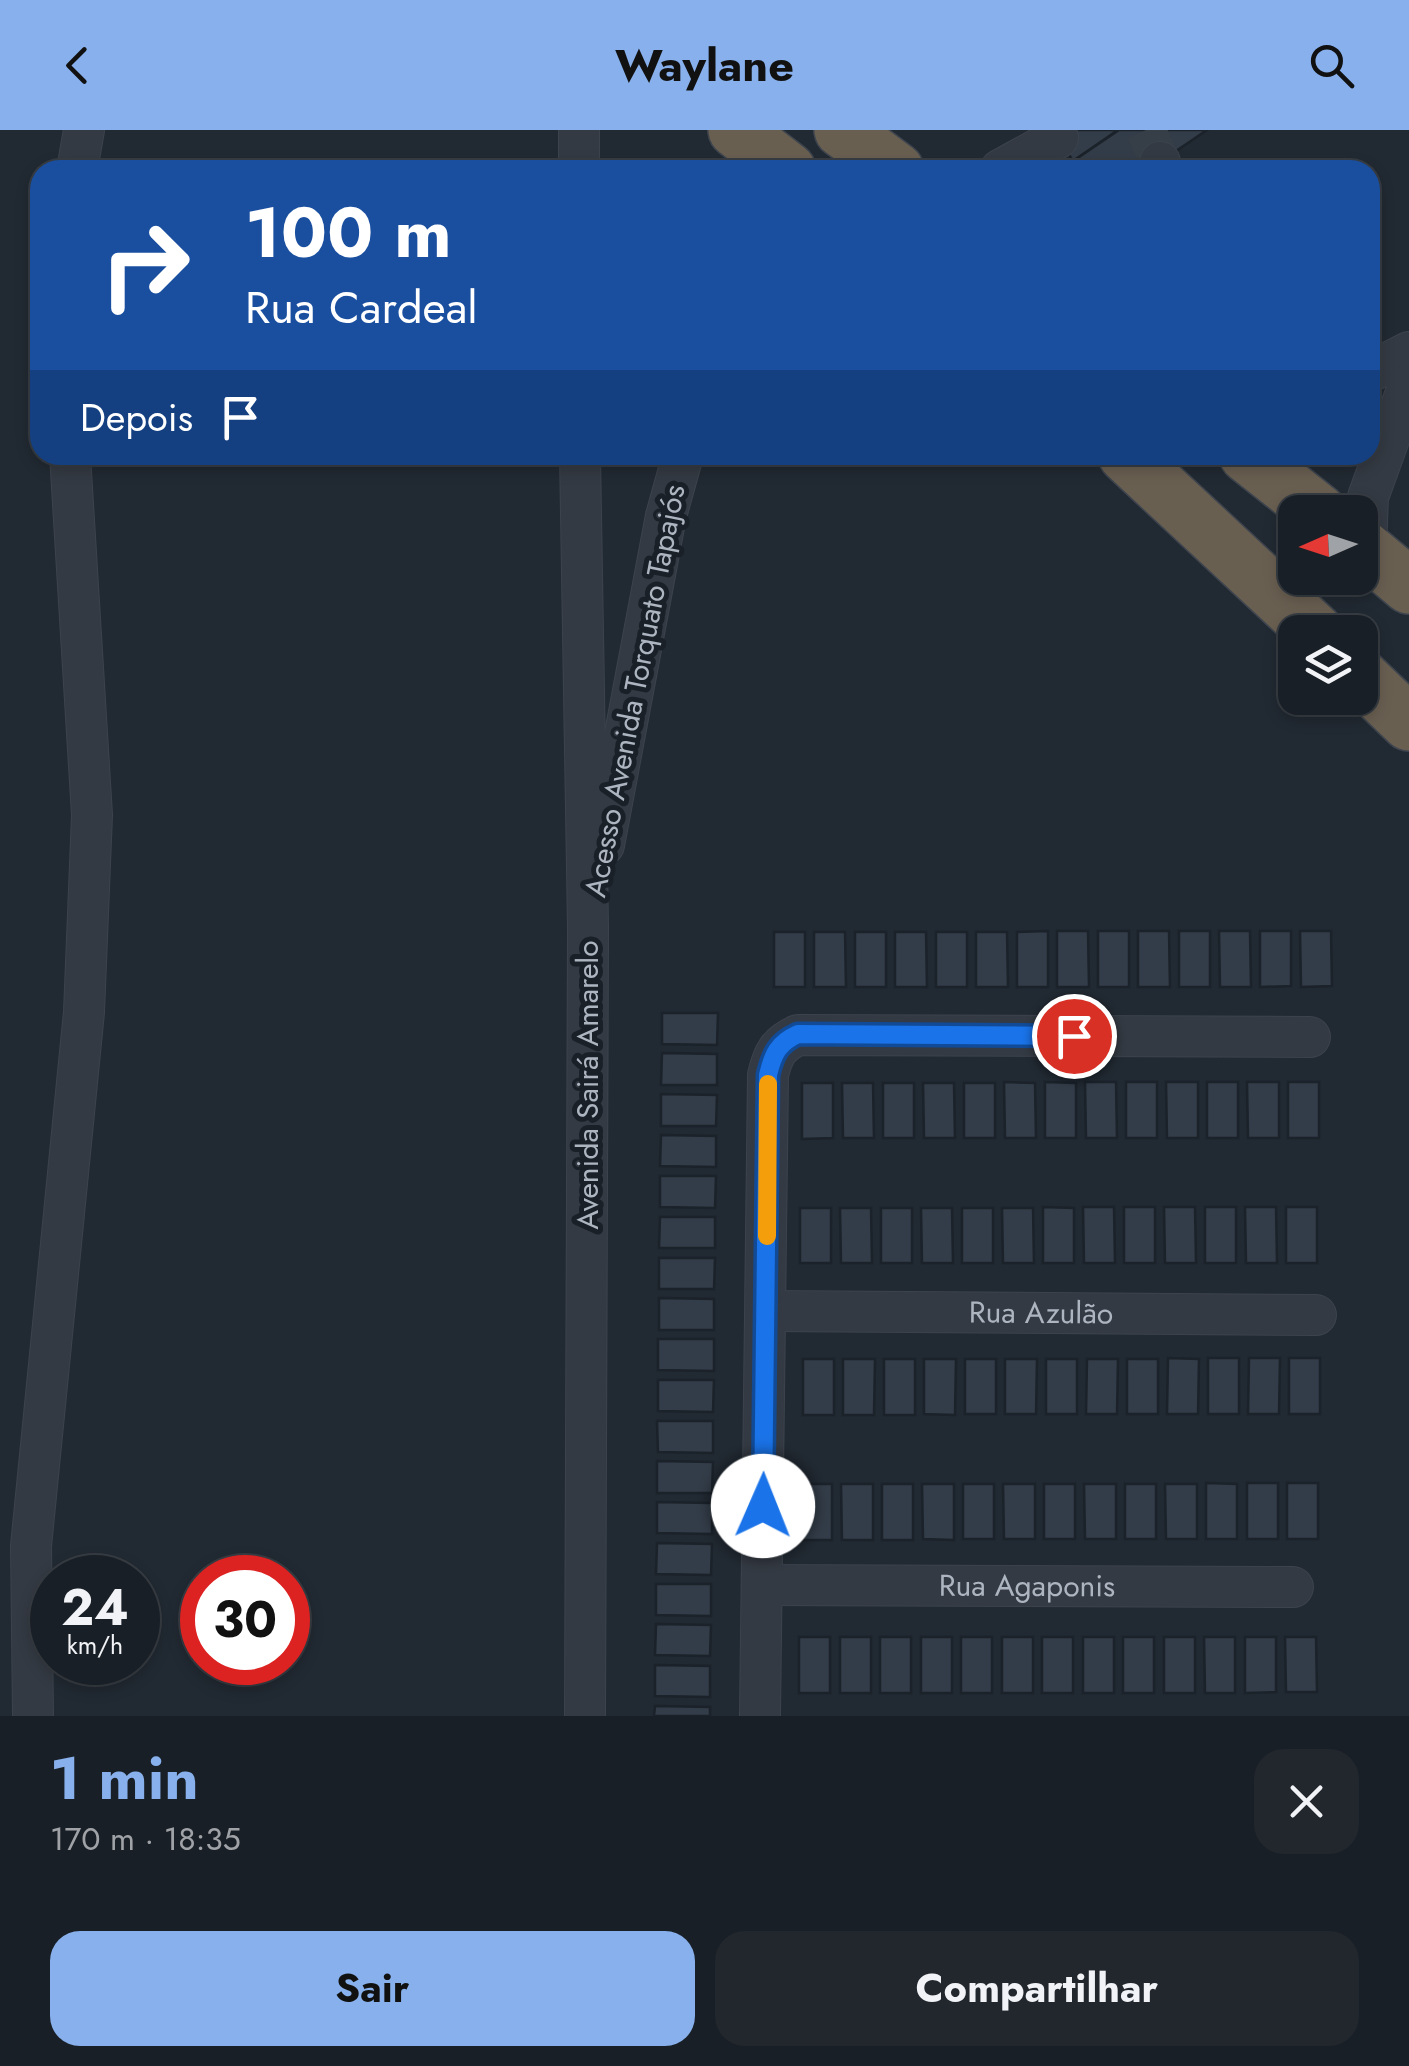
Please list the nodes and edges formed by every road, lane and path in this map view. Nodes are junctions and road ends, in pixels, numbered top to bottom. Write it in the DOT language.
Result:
graph roads {
  1 [pos="84,130"];
  2 [pos="579,130"];
  3 [pos="736,130"];
  4 [pos="842,130"];
  5 [pos="1058,138"];
  6 [pos="79,160"];
  7 [pos="579,160"];
  8 [pos="775,160"];
  9 [pos="882,160"];
  10 [pos="1018,160"];
  11 [pos="1409,352"];
  12 [pos="1380,367"];
  13 [pos="1409,384"];
  14 [pos="1380,464"];
  15 [pos="71,465"];
  16 [pos="580,465"];
  17 [pos="680,465"];
  18 [pos="1137,465"];
  19 [pos="1260,465"];
  20 [pos="1380,465"];
  21 [pos="1298,495"];
  22 [pos="1369,495"];
  23 [pos="1378,560"];
  24 [pos="1409,586"];
  25 [pos="1298,615"];
  26 [pos="1378,693"];
  27 [pos="1409,723"];
  28 [pos="588,928"];
  29 [pos="1310,1037"];
  30 [pos="766,1311"];
  31 [pos="1316,1315"];
  32 [pos="762,1585"];
  33 [pos="1293,1587"];
  34 [pos="33,1716"];
  35 [pos="585,1716"];
  36 [pos="760,1716"];
  1 -- 6 [label="street"];
  2 -- 7 [label="street"];
  3 -- 8 [label="highway"];
  4 -- 9 [label="highway"];
  5 -- 10 [label="street"];
  11 -- 12 [label="street"];
  13 -- 14 [label="street"];
  15 -- 34 [label="street"];
  16 -- 28 [label="street, Avenida Sairá Amarelo"];
  17 -- 28 [label="street, Acesso Avenida Torquato Tapajós"];
  18 -- 25 [label="highway"];
  19 -- 21 [label="highway"];
  20 -- 22 [label="street"];
  23 -- 24 [label="highway"];
  26 -- 27 [label="highway"];
  28 -- 35 [label="street, Avenida Sairá Amarelo"];
  29 -- 30 [label="street"];
  30 -- 31 [label="street, Rua Azulão"];
  30 -- 32 [label="street"];
  32 -- 33 [label="street, Rua Agaponis"];
  32 -- 36 [label="street"];
}
